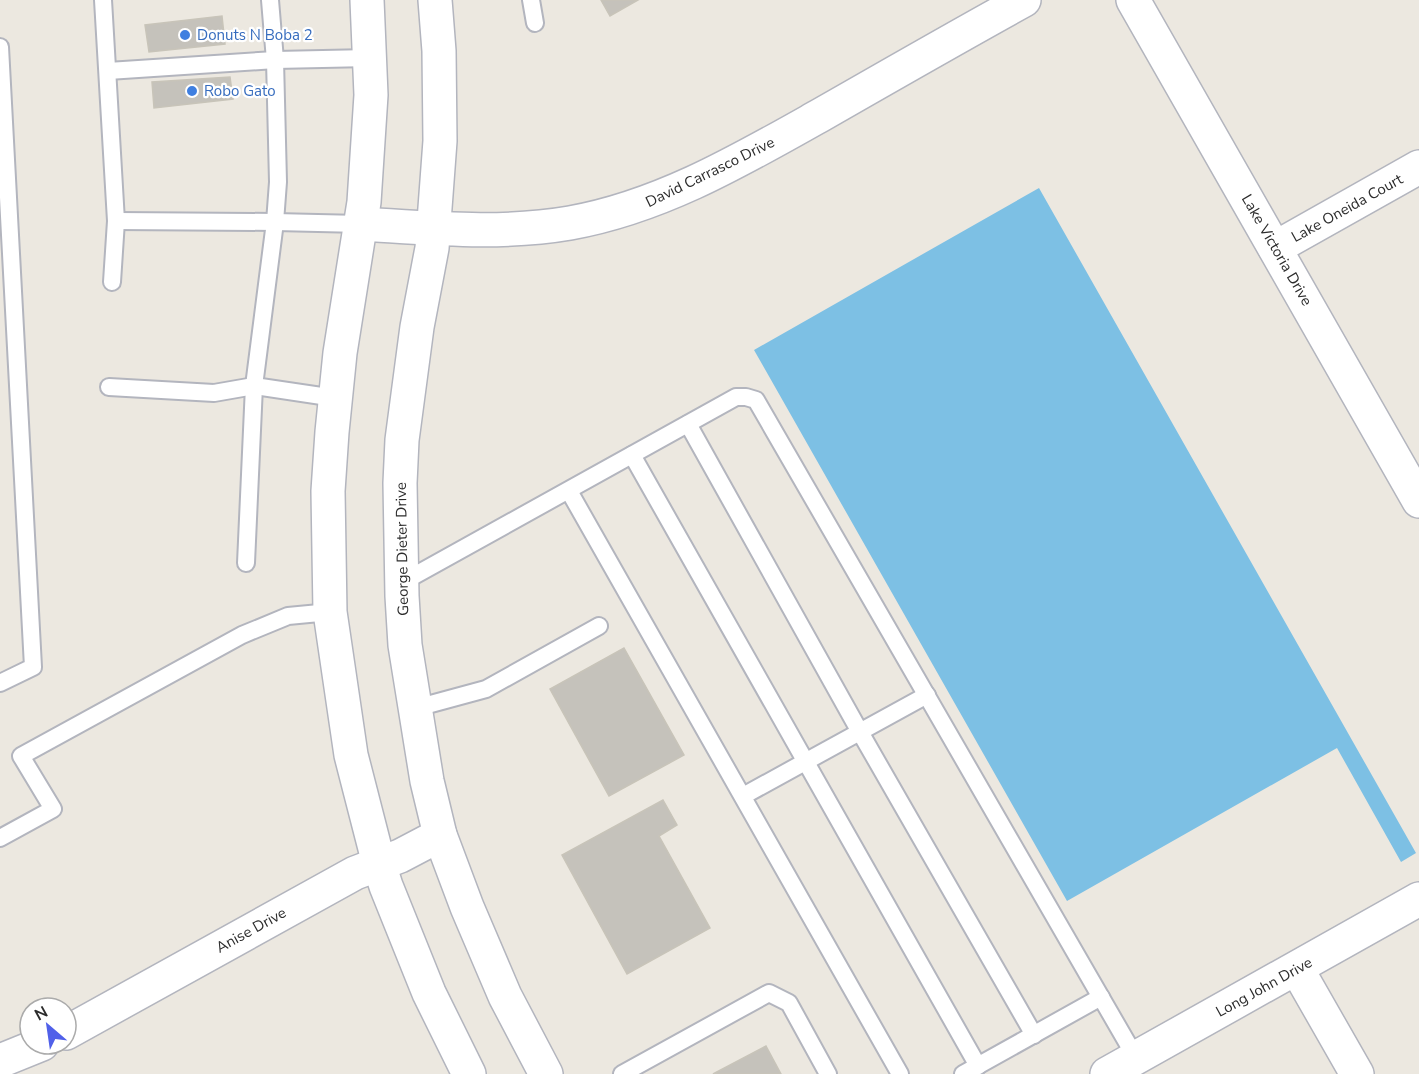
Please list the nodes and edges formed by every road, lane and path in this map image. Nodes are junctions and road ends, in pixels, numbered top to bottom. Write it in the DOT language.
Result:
graph roads {
  1 [pos="103,0"];
  2 [pos="270,0"];
  3 [pos="367,0"];
  4 [pos="435,0"];
  5 [pos="531,0"];
  6 [pos="1024,0"];
  7 [pos="1133,0"];
  8 [pos="535,23"];
  9 [pos="0,47"];
  10 [pos="369,58"];
  11 [pos="275,60"];
  12 [pos="108,71"];
  13 [pos="1419,167"];
  14 [pos="116,221"];
  15 [pos="276,222"];
  16 [pos="361,224"];
  17 [pos="434,229"];
  18 [pos="1275,248"];
  19 [pos="112,282"];
  20 [pos="254,386"];
  21 [pos="109,387"];
  22 [pos="335,398"];
  23 [pos="687,424"];
  24 [pos="632,455"];
  25 [pos="569,491"];
  26 [pos="1419,501"];
  27 [pos="246,563"];
  28 [pos="402,583"];
  29 [pos="330,612"];
  30 [pos="599,626"];
  31 [pos="0,684"];
  32 [pos="927,695"];
  33 [pos="416,708"];
  34 [pos="860,732"];
  35 [pos="806,762"];
  36 [pos="743,796"];
  37 [pos="440,835"];
  38 [pos="0,838"];
  39 [pos="379,864"];
  40 [pos="1419,899"];
  41 [pos="1297,969"];
  42 [pos="1101,997"];
  43 [pos="78,1026"];
  44 [pos="1034,1035"];
  45 [pos="18,1054"];
  46 [pos="1136,1058"];
  47 [pos="0,1061"];
  48 [pos="970,1070"];
  49 [pos="469,1074"];
  50 [pos="546,1074"];
  51 [pos="622,1074"];
  52 [pos="828,1074"];
  53 [pos="900,1074"];
  54 [pos="1107,1074"];
  55 [pos="1357,1074"];
  1 -- 12 [label="lane"];
  2 -- 11 [label="lane"];
  3 -- 10 [label="street"];
  4 -- 17 [label="street, George Dieter Drive"];
  5 -- 8 [label="lane"];
  6 -- 17 [label="street, David Carrasco Drive"];
  7 -- 18 [label="street, Lake Victoria Drive"];
  9 -- 31 [label="lane"];
  10 -- 11 [label="lane"];
  10 -- 16 [label="street"];
  11 -- 12 [label="lane"];
  11 -- 15 [label="lane"];
  12 -- 14 [label="lane"];
  13 -- 18 [label="street, Lake Oneida Court"];
  14 -- 15 [label="lane"];
  14 -- 19 [label="lane"];
  15 -- 16 [label="lane"];
  15 -- 20 [label="lane"];
  16 -- 17 [label="street, David Carrasco Drive"];
  16 -- 22 [label="street"];
  17 -- 28 [label="street, George Dieter Drive"];
  18 -- 26 [label="street, Lake Victoria Drive"];
  20 -- 21 [label="lane"];
  20 -- 22 [label="lane"];
  20 -- 27 [label="lane"];
  22 -- 29 [label="street"];
  23 -- 24 [label="lane"];
  23 -- 32 [label="lane"];
  23 -- 34 [label="lane"];
  24 -- 25 [label="lane"];
  24 -- 35 [label="lane"];
  25 -- 28 [label="lane"];
  25 -- 36 [label="lane"];
  28 -- 33 [label="street, George Dieter Drive"];
  29 -- 38 [label="lane"];
  29 -- 39 [label="street"];
  30 -- 33 [label="lane"];
  32 -- 34 [label="lane"];
  32 -- 42 [label="lane"];
  33 -- 37 [label="street, George Dieter Drive"];
  34 -- 35 [label="lane"];
  34 -- 44 [label="lane"];
  35 -- 36 [label="lane"];
  35 -- 48 [label="lane"];
  36 -- 53 [label="lane"];
  37 -- 39 [label="street, Anise Drive"];
  37 -- 50 [label="street, George Dieter Drive"];
  39 -- 43 [label="street, Anise Drive"];
  39 -- 49 [label="street"];
  40 -- 41 [label="street, Long John Drive"];
  41 -- 46 [label="street, Long John Drive"];
  41 -- 55 [label="street"];
  42 -- 44 [label="lane"];
  42 -- 46 [label="lane"];
  44 -- 48 [label="lane"];
  45 -- 47 [label="street"];
  46 -- 54 [label="street, Long John Drive"];
  51 -- 52 [label="lane"];
}
